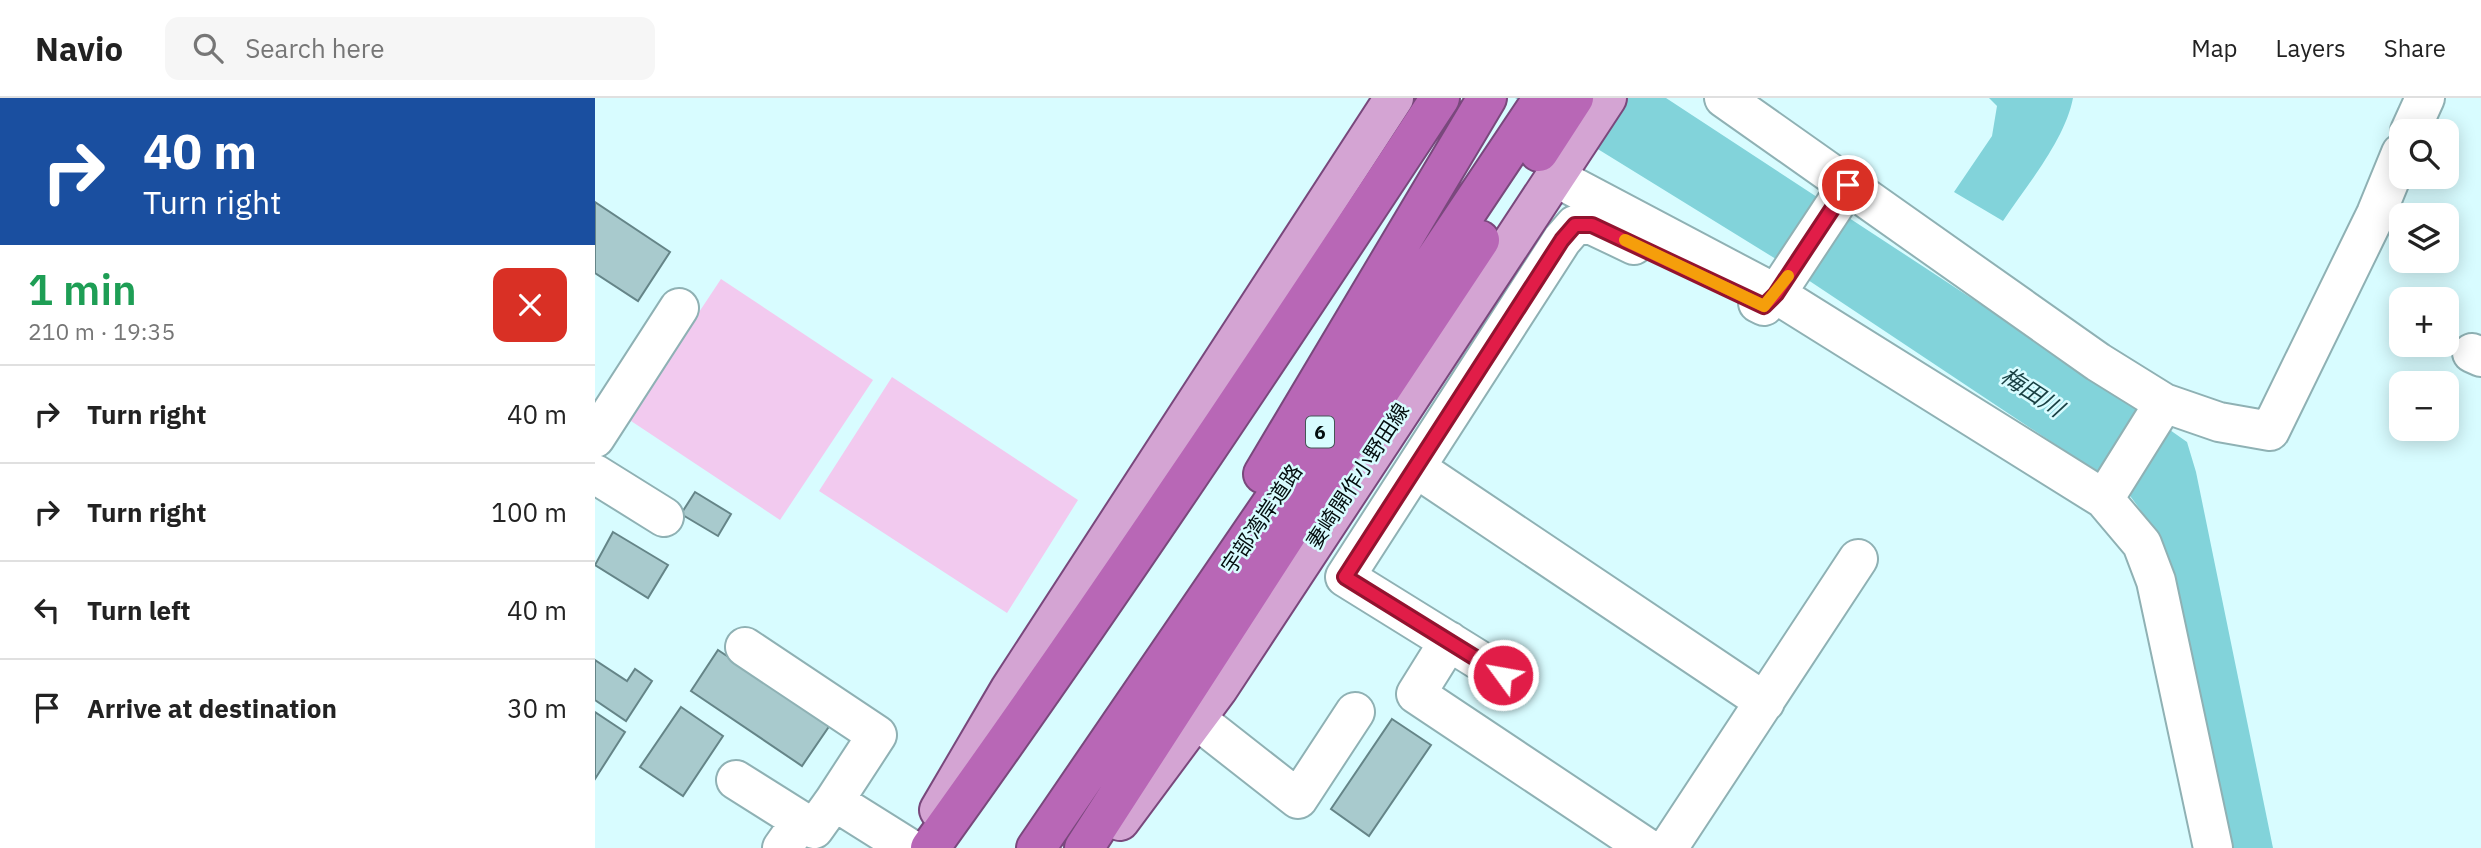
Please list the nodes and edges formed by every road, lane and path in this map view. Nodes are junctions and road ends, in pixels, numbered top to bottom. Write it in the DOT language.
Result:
graph roads {
  1 [pos="1394,98"];
  2 [pos="1440,98"];
  3 [pos="1486,98"];
  4 [pos="1543,98"];
  5 [pos="1574,98"];
  6 [pos="1607,98"];
  7 [pos="1724,98"];
  8 [pos="2425,98"];
  9 [pos="2415,119"];
  10 [pos="1558,172"];
  11 [pos="2389,182"];
  12 [pos="1841,195"];
  13 [pos="1781,287"];
  14 [pos="679,308"];
  15 [pos="2162,407"];
  16 [pos="595,438"];
  17 [pos="1416,468"];
  18 [pos="595,474"];
  19 [pos="2108,493"];
  20 [pos="664,517"];
  21 [pos="1858,559"];
  22 [pos="1449,641"];
  23 [pos="744,647"];
  24 [pos="1503,675"];
  25 [pos="1765,702"];
  26 [pos="1355,712"];
  27 [pos="1196,719"];
  28 [pos="1093,762"];
  29 [pos="736,780"];
  30 [pos="835,801"];
  31 [pos="791,835"];
  32 [pos="2206,845"];
  33 [pos="909,848"];
  34 [pos="917,848"];
  35 [pos="930,848"];
  36 [pos="1036,848"];
  37 [pos="1084,848"];
  38 [pos="1100,848"];
  39 [pos="1647,848"];
  40 [pos="1668,848"];
  1 -- 34 [label="main road"];
  2 -- 35 [label="highway"];
  3 -- 28 [label="highway, 宇部湾岸道路 / 6"];
  4 -- 28 [label="highway, 宇部湾岸道路 / 6"];
  5 -- 37 [label="highway"];
  6 -- 10 [label="main road, 妻崎開作小野田線"];
  7 -- 12 [label="street"];
  8 -- 9 [label="street"];
  10 -- 13 [label="street"];
  10 -- 27 [label="main road, 妻崎開作小野田線"];
  11 -- 15 [label="street"];
  12 -- 13 [label="street"];
  12 -- 15 [label="street"];
  13 -- 17 [label="street"];
  13 -- 19 [label="street"];
  14 -- 16 [label="street"];
  15 -- 19 [label="street"];
  17 -- 22 [label="street"];
  17 -- 25 [label="street"];
  18 -- 20 [label="street"];
  19 -- 32 [label="street"];
  21 -- 25 [label="street"];
  22 -- 24 [label="street"];
  22 -- 39 [label="street"];
  23 -- 30 [label="street"];
  25 -- 40 [label="street"];
  26 -- 27 [label="street"];
  27 -- 38 [label="main road, 妻崎開作小野田線"];
  28 -- 36 [label="highway, 宇部湾岸道路 / 6"];
  29 -- 31 [label="street"];
  30 -- 31 [label="street"];
  30 -- 33 [label="street"];
}
